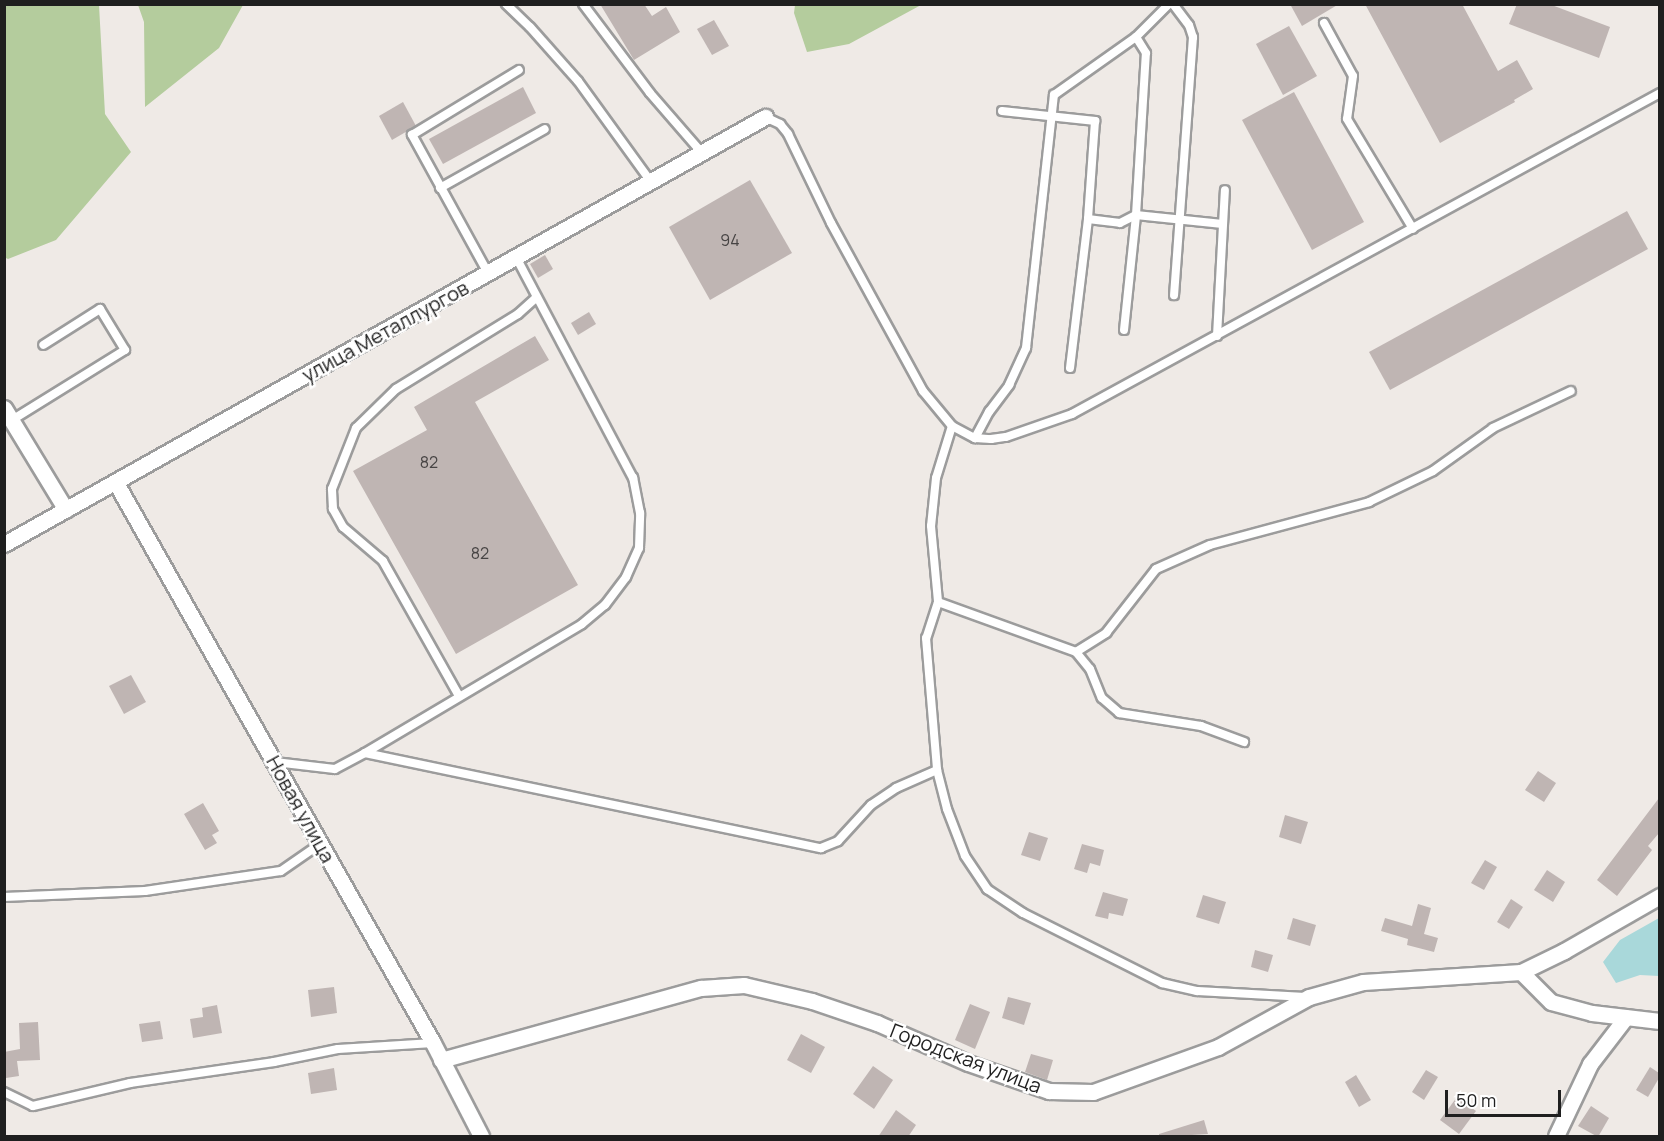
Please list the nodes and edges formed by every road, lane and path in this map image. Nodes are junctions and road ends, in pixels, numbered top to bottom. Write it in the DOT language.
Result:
graph roads {
  1 [pos="506,4"];
  2 [pos="583,4"];
  3 [pos="1169,4"];
  4 [pos="1173,4"];
  5 [pos="1324,23"];
  6 [pos="1136,37"];
  7 [pos="519,70"];
  8 [pos="1659,93"];
  9 [pos="1002,111"];
  10 [pos="765,117"];
  11 [pos="1051,117"];
  12 [pos="545,129"];
  13 [pos="702,153"];
  14 [pos="651,182"];
  15 [pos="440,188"];
  16 [pos="1225,190"];
  17 [pos="1136,215"];
  18 [pos="1088,219"];
  19 [pos="1181,220"];
  20 [pos="1223,224"];
  21 [pos="1413,230"];
  22 [pos="516,257"];
  23 [pos="488,273"];
  24 [pos="1174,295"];
  25 [pos="537,297"];
  26 [pos="1124,330"];
  27 [pos="1217,336"];
  28 [pos="43,345"];
  29 [pos="1070,368"];
  30 [pos="1570,391"];
  31 [pos="8,414"];
  32 [pos="952,426"];
  33 [pos="975,438"];
  34 [pos="116,483"];
  35 [pos="66,510"];
  36 [pos="4,544"];
  37 [pos="938,602"];
  38 [pos="1076,652"];
  39 [pos="459,696"];
  40 [pos="1244,742"];
  41 [pos="365,753"];
  42 [pos="275,762"];
  43 [pos="937,770"];
  44 [pos="320,844"];
  45 [pos="1659,896"];
  46 [pos="4,897"];
  47 [pos="1521,972"];
  48 [pos="1309,997"];
  49 [pos="1626,1017"];
  50 [pos="1659,1021"];
  51 [pos="433,1043"];
  52 [pos="441,1060"];
  53 [pos="4,1092"];
  54 [pos="481,1137"];
  55 [pos="1556,1137"];
  1 -- 14 [label="lane"];
  2 -- 13 [label="lane"];
  3 -- 6 [label="lane"];
  4 -- 19 [label="lane"];
  5 -- 21 [label="lane"];
  6 -- 11 [label="lane"];
  6 -- 17 [label="lane"];
  7 -- 15 [label="lane"];
  8 -- 21 [label="lane"];
  9 -- 11 [label="lane"];
  10 -- 13 [label="street, улица Металлургов"];
  10 -- 32 [label="lane"];
  11 -- 18 [label="lane"];
  11 -- 33 [label="lane"];
  12 -- 15 [label="lane"];
  13 -- 14 [label="street, улица Металлургов"];
  14 -- 22 [label="street, улица Металлургов"];
  15 -- 23 [label="lane"];
  16 -- 20 [label="lane"];
  17 -- 18 [label="lane"];
  17 -- 19 [label="lane"];
  17 -- 26 [label="lane"];
  18 -- 29 [label="lane"];
  19 -- 20 [label="lane"];
  19 -- 24 [label="lane"];
  20 -- 27 [label="lane"];
  21 -- 27 [label="lane"];
  22 -- 23 [label="street, улица Металлургов"];
  22 -- 25 [label="lane"];
  23 -- 34 [label="street, улица Металлургов"];
  25 -- 39 [label="lane"];
  25 -- 39 [label="lane"];
  27 -- 33 [label="lane"];
  28 -- 31 [label="lane"];
  30 -- 38 [label="lane"];
  31 -- 35 [label="street"];
  32 -- 33 [label="lane"];
  32 -- 37 [label="lane"];
  34 -- 35 [label="street, улица Металлургов"];
  34 -- 42 [label="street, Новая улица"];
  35 -- 36 [label="street, улица Металлургов"];
  37 -- 38 [label="lane"];
  37 -- 43 [label="lane"];
  38 -- 40 [label="lane"];
  39 -- 41 [label="lane"];
  41 -- 42 [label="lane"];
  41 -- 43 [label="lane"];
  42 -- 44 [label="street, Новая улица"];
  43 -- 48 [label="lane"];
  44 -- 46 [label="lane"];
  44 -- 51 [label="street, Новая улица"];
  45 -- 47 [label="street"];
  47 -- 48 [label="street, Городская улица"];
  47 -- 49 [label="street"];
  48 -- 52 [label="street, Городская улица"];
  49 -- 50 [label="street"];
  49 -- 55 [label="street"];
  51 -- 52 [label="street, Новая улица"];
  51 -- 53 [label="lane"];
  52 -- 54 [label="street, Новая улица"];
}
